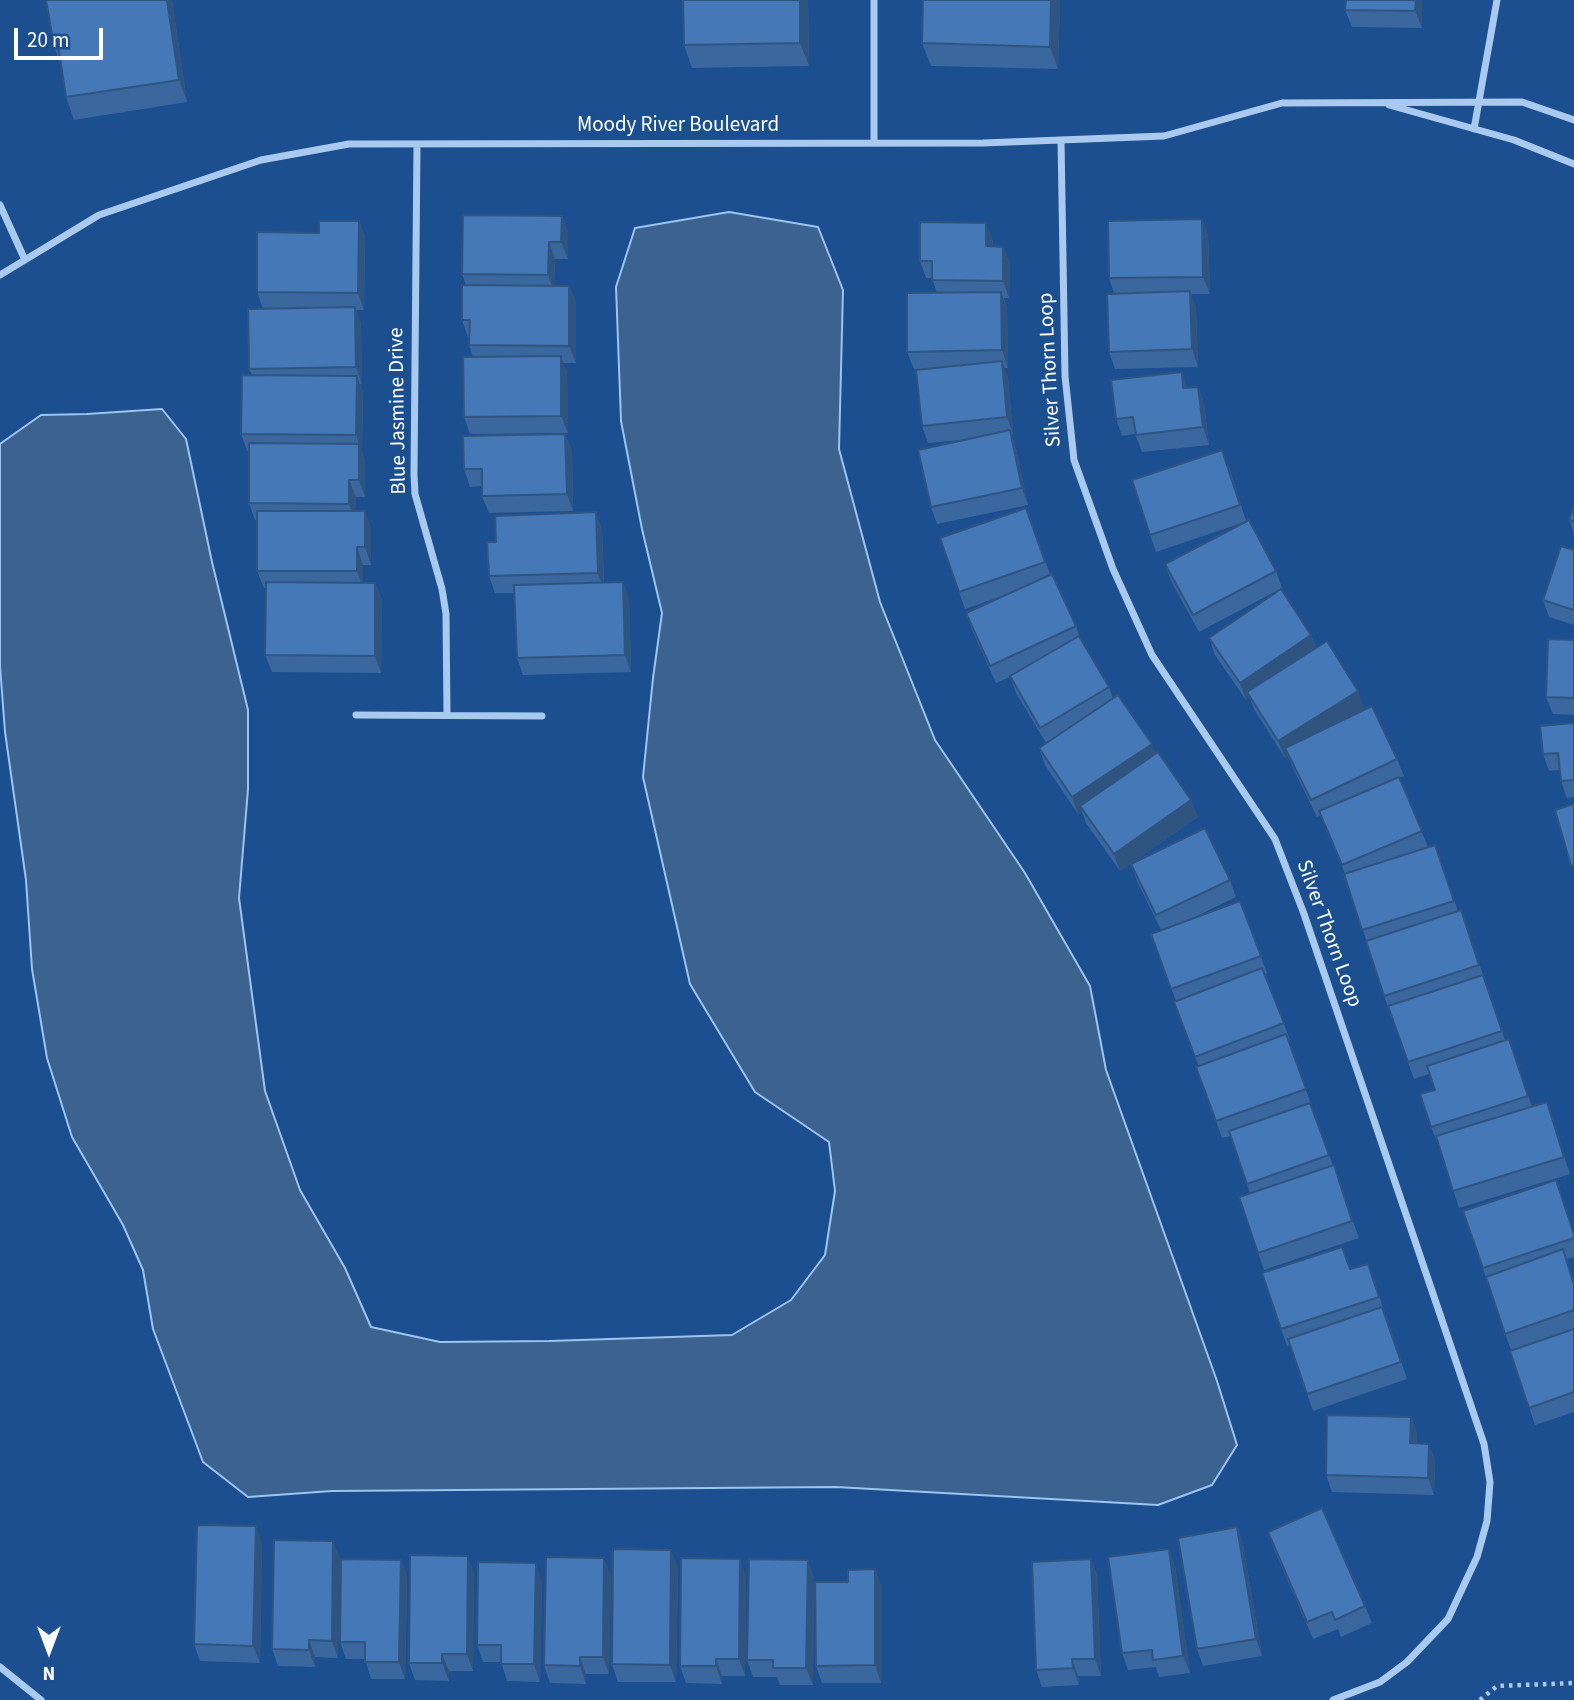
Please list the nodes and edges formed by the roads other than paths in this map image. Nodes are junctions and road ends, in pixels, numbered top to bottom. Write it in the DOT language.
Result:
graph roads {
  1 [pos="874,0"];
  2 [pos="1497,0"];
  3 [pos="1379,102"];
  4 [pos="1479,102"];
  5 [pos="1574,120"];
  6 [pos="1474,128"];
  7 [pos="1060,140"];
  8 [pos="874,143"];
  9 [pos="417,144"];
  10 [pos="1574,164"];
  11 [pos="0,205"];
  12 [pos="25,260"];
  13 [pos="0,275"];
  14 [pos="356,715"];
  15 [pos="447,715"];
  16 [pos="542,716"];
  17 [pos="0,1667"];
  18 [pos="41,1700"];
  19 [pos="1333,1700"];
  1 -- 8 [label="street"];
  2 -- 4 [label="street"];
  3 -- 4 [label="street, Moody River Boulevard"];
  3 -- 6 [label="street, Moody River Boulevard"];
  3 -- 7 [label="street, Moody River Boulevard"];
  4 -- 5 [label="street, Moody River Boulevard"];
  4 -- 6 [label="street"];
  6 -- 10 [label="street, Moody River Boulevard"];
  7 -- 8 [label="street, Moody River Boulevard"];
  7 -- 19 [label="street, Silver Thorn Loop"];
  8 -- 9 [label="street, Moody River Boulevard"];
  9 -- 12 [label="street, Moody River Boulevard"];
  9 -- 15 [label="street, Blue Jasmine Drive"];
  11 -- 12 [label="street"];
  12 -- 13 [label="street, Moody River Boulevard"];
  14 -- 15 [label="street"];
  15 -- 16 [label="street"];
  17 -- 18 [label="street"];
}
